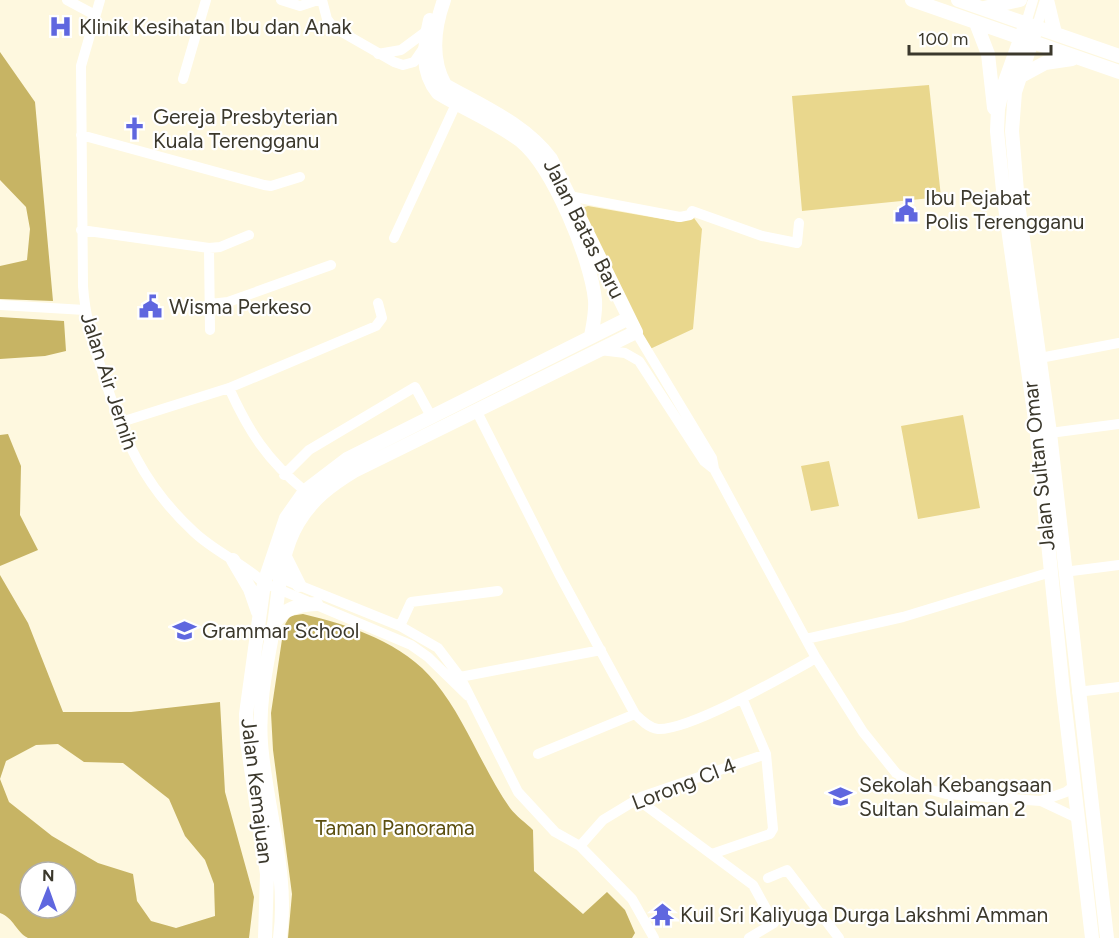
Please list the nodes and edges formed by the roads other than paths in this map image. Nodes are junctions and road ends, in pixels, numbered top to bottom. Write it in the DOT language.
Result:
graph roads {
  1 [pos="67,0"];
  2 [pos="100,0"];
  3 [pos="206,0"];
  4 [pos="281,0"];
  5 [pos="320,0"];
  6 [pos="435,0"];
  7 [pos="444,0"];
  8 [pos="912,0"];
  9 [pos="958,0"];
  10 [pos="1020,0"];
  11 [pos="1033,0"];
  12 [pos="1046,0"];
  13 [pos="982,9"];
  14 [pos="95,15"];
  15 [pos="976,23"];
  16 [pos="1031,25"];
  17 [pos="428,30"];
  18 [pos="1055,33"];
  19 [pos="1026,41"];
  20 [pos="425,44"];
  21 [pos="378,54"];
  22 [pos="1119,56"];
  23 [pos="1077,59"];
  24 [pos="1119,72"];
  25 [pos="1022,76"];
  26 [pos="183,79"];
  27 [pos="456,104"];
  28 [pos="997,131"];
  29 [pos="81,135"];
  30 [pos="300,177"];
  31 [pos="569,196"];
  32 [pos="799,223"];
  33 [pos="81,230"];
  34 [pos="249,236"];
  35 [pos="394,238"];
  36 [pos="209,248"];
  37 [pos="331,265"];
  38 [pos="378,303"];
  39 [pos="210,304"];
  40 [pos="0,305"];
  41 [pos="85,310"];
  42 [pos="629,318"];
  43 [pos="210,330"];
  44 [pos="636,332"];
  45 [pos="593,343"];
  46 [pos="1119,343"];
  47 [pos="1040,358"];
  48 [pos="229,388"];
  49 [pos="476,410"];
  50 [pos="432,418"];
  51 [pos="118,423"];
  52 [pos="1119,424"];
  53 [pos="1050,433"];
  54 [pos="714,469"];
  55 [pos="284,475"];
  56 [pos="305,491"];
  57 [pos="285,557"];
  58 [pos="233,561"];
  59 [pos="1119,565"];
  60 [pos="1058,572"];
  61 [pos="262,577"];
  62 [pos="279,583"];
  63 [pos="299,585"];
  64 [pos="498,591"];
  65 [pos="316,604"];
  66 [pos="260,617"];
  67 [pos="273,626"];
  68 [pos="400,626"];
  69 [pos="806,639"];
  70 [pos="601,650"];
  71 [pos="816,658"];
  72 [pos="460,677"];
  73 [pos="1119,687"];
  74 [pos="1077,692"];
  75 [pos="468,696"];
  76 [pos="742,698"];
  77 [pos="635,714"];
  78 [pos="538,754"];
  79 [pos="766,754"];
  80 [pos="1074,786"];
  81 [pos="641,797"];
  82 [pos="1041,801"];
  83 [pos="1077,818"];
  84 [pos="580,846"];
  85 [pos="712,854"];
  86 [pos="768,878"];
  87 [pos="835,937"];
  88 [pos="265,938"];
  89 [pos="280,938"];
  90 [pos="654,938"];
  91 [pos="749,938"];
  92 [pos="1092,938"];
  93 [pos="1107,938"];
  1 -- 14 [label="street"];
  2 -- 14 [label="street, Jalan Air Jernih"];
  3 -- 26 [label="street"];
  4 -- 5 [label="street"];
  5 -- 21 [label="street"];
  6 -- 17 [label="main road, Jalan Batas Baru"];
  7 -- 31 [label="main road, Jalan Batas Baru"];
  8 -- 15 [label="main road"];
  9 -- 13 [label="main road"];
  10 -- 13 [label="main road"];
  11 -- 16 [label="street"];
  12 -- 16 [label="street"];
  12 -- 18 [label="main road"];
  13 -- 16 [label="main road"];
  14 -- 29 [label="street, Jalan Air Jernih"];
  15 -- 19 [label="main road"];
  15 -- 28 [label="main road"];
  16 -- 18 [label="main road"];
  16 -- 19 [label="main road"];
  17 -- 20 [label="main road, Jalan Batas Baru"];
  17 -- 21 [label="street"];
  18 -- 22 [label="main road"];
  19 -- 23 [label="main road"];
  19 -- 25 [label="main road"];
  19 -- 28 [label="main road, Jalan Sultan Omar"];
  20 -- 21 [label="street"];
  20 -- 27 [label="main road, Jalan Batas Baru"];
  23 -- 24 [label="main road"];
  23 -- 25 [label="main road"];
  25 -- 47 [label="main road"];
  27 -- 35 [label="street"];
  27 -- 45 [label="main road, Jalan Batas Baru"];
  28 -- 60 [label="main road, Jalan Sultan Omar"];
  29 -- 30 [label="street"];
  29 -- 33 [label="street, Jalan Air Jernih"];
  31 -- 32 [label="street"];
  31 -- 42 [label="main road, Jalan Batas Baru"];
  33 -- 36 [label="street"];
  33 -- 41 [label="street, Jalan Air Jernih"];
  34 -- 36 [label="street"];
  36 -- 39 [label="street"];
  37 -- 39 [label="street"];
  38 -- 48 [label="street"];
  39 -- 43 [label="street"];
  40 -- 41 [label="street"];
  41 -- 51 [label="street, Jalan Air Jernih"];
  42 -- 44 [label="main road, Jalan Batas Baru"];
  42 -- 45 [label="main road"];
  44 -- 45 [label="main road"];
  44 -- 54 [label="street"];
  45 -- 49 [label="main road, Jalan Kemajuan"];
  45 -- 50 [label="main road, Jalan Kemajuan"];
  45 -- 54 [label="street"];
  46 -- 47 [label="street"];
  47 -- 53 [label="main road"];
  48 -- 51 [label="street"];
  48 -- 55 [label="street"];
  49 -- 57 [label="main road, Jalan Kemajuan"];
  49 -- 70 [label="street"];
  50 -- 55 [label="street"];
  50 -- 56 [label="main road, Jalan Kemajuan"];
  51 -- 58 [label="street, Jalan Air Jernih"];
  52 -- 53 [label="street"];
  53 -- 60 [label="main road"];
  54 -- 69 [label="street"];
  55 -- 56 [label="street"];
  56 -- 61 [label="main road, Jalan Kemajuan"];
  57 -- 62 [label="main road, Jalan Kemajuan"];
  57 -- 63 [label="main road"];
  58 -- 61 [label="street, Jalan Air Jernih"];
  58 -- 66 [label="main road"];
  59 -- 60 [label="street"];
  60 -- 69 [label="street"];
  60 -- 74 [label="main road"];
  60 -- 80 [label="main road, Jalan Sultan Omar"];
  61 -- 62 [label="street, Jalan Air Jernih"];
  61 -- 66 [label="main road, Jalan Kemajuan"];
  62 -- 63 [label="street"];
  62 -- 65 [label="street"];
  62 -- 67 [label="main road, Jalan Kemajuan"];
  63 -- 68 [label="street"];
  64 -- 68 [label="street"];
  65 -- 67 [label="main road"];
  65 -- 75 [label="street"];
  66 -- 88 [label="main road, Jalan Kemajuan"];
  67 -- 89 [label="main road, Jalan Kemajuan"];
  68 -- 72 [label="street"];
  69 -- 71 [label="street"];
  70 -- 72 [label="street"];
  70 -- 77 [label="street"];
  71 -- 76 [label="street"];
  71 -- 82 [label="street"];
  72 -- 75 [label="street"];
  73 -- 74 [label="street"];
  74 -- 93 [label="main road"];
  75 -- 84 [label="street"];
  76 -- 77 [label="street"];
  76 -- 79 [label="street"];
  77 -- 78 [label="street"];
  79 -- 81 [label="street, Lorong Cl 4"];
  79 -- 85 [label="street"];
  80 -- 82 [label="street"];
  80 -- 83 [label="main road, Jalan Sultan Omar"];
  81 -- 84 [label="street, Lorong Cl 4"];
  81 -- 85 [label="street"];
  82 -- 83 [label="street"];
  83 -- 92 [label="main road, Jalan Sultan Omar"];
  84 -- 90 [label="street"];
  85 -- 91 [label="street"];
  86 -- 87 [label="street"];
}
